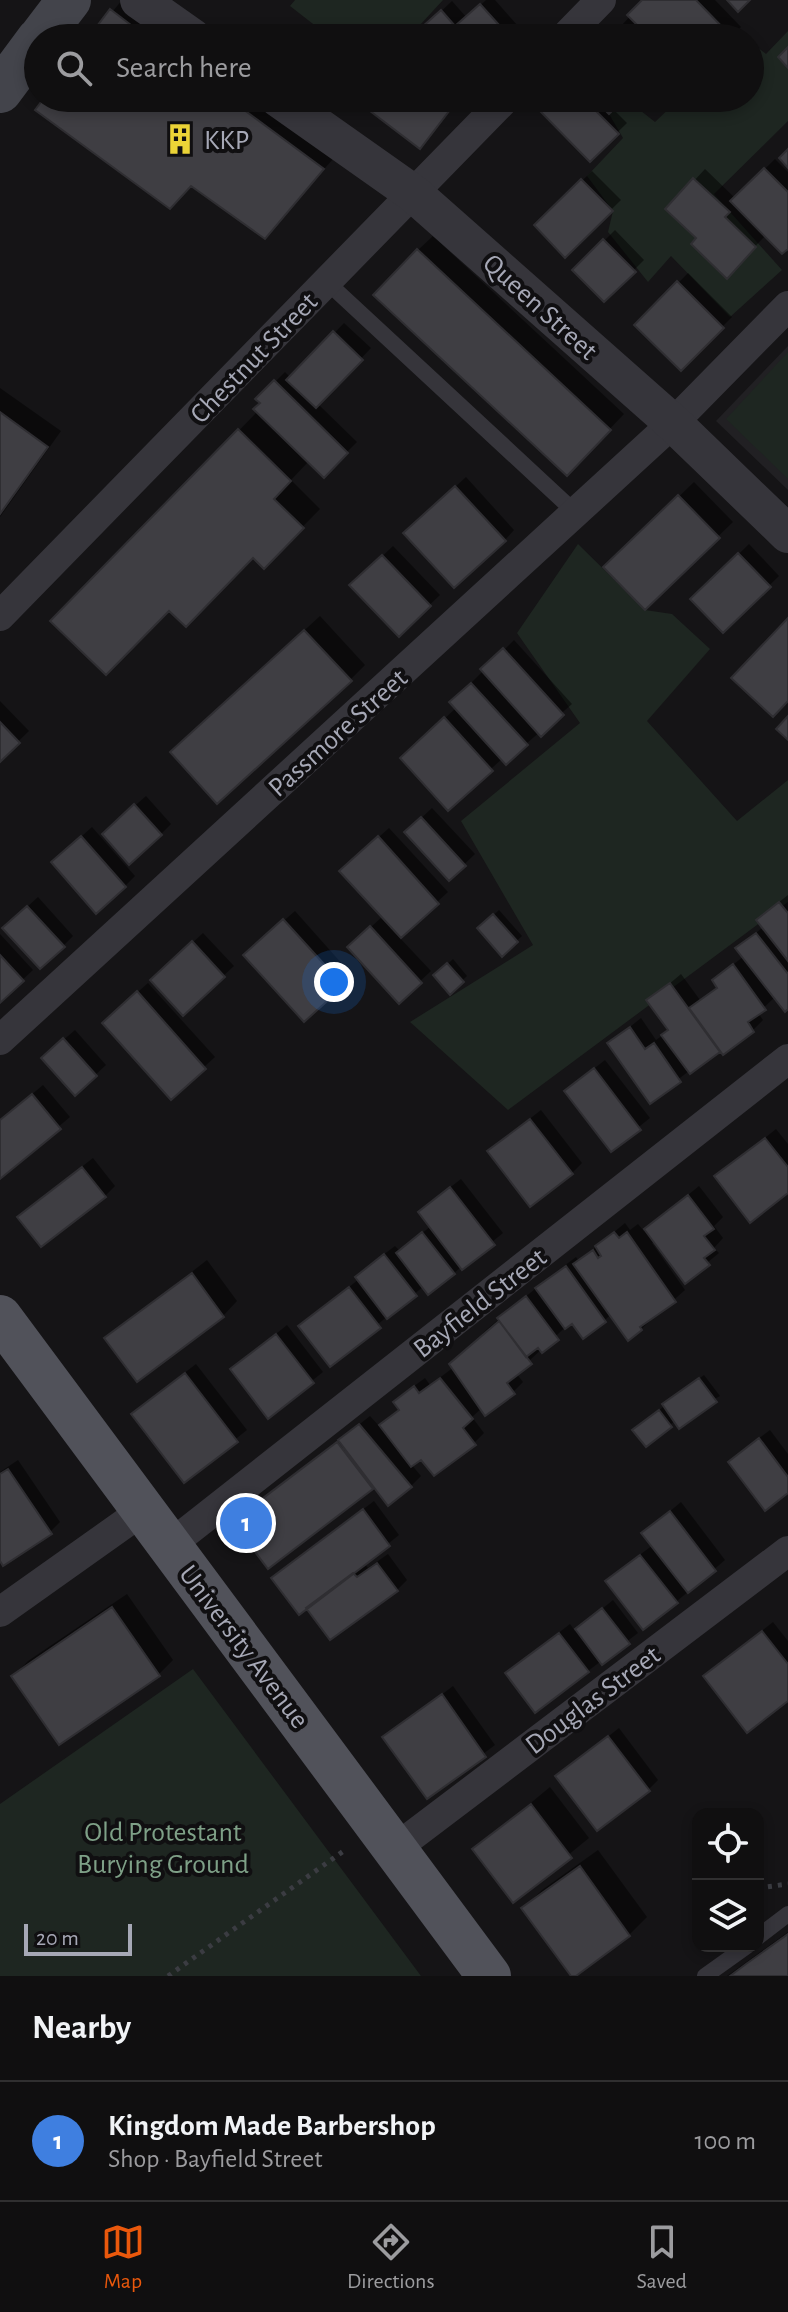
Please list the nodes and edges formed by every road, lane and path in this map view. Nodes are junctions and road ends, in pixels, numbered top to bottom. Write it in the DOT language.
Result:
graph roads {
  1 [pos="69,0"];
  2 [pos="139,0"];
  3 [pos="601,0"];
  4 [pos="51,24"];
  5 [pos="173,24"];
  6 [pos="578,24"];
  7 [pos="24,59"];
  8 [pos="0,91"];
  9 [pos="298,112"];
  10 [pos="493,112"];
  11 [pos="414,194"];
  12 [pos="327,282"];
  13 [pos="788,306"];
  14 [pos="673,423"];
  15 [pos="576,513"];
  16 [pos="788,534"];
  17 [pos="0,616"];
  18 [pos="0,1040"];
  19 [pos="788,1059"];
  20 [pos="0,1317"];
  21 [pos="145,1509"];
  22 [pos="170,1545"];
  23 [pos="788,1551"];
  24 [pos="0,1612"];
  25 [pos="352,1844"];
  26 [pos="396,1848"];
  27 [pos="788,1884"];
  28 [pos="764,1887"];
  29 [pos="788,1914"];
  30 [pos="764,1932"];
  31 [pos="739,1952"];
  32 [pos="168,1976"];
  33 [pos="489,1976"];
  34 [pos="705,1976"];
  1 -- 4 [label="main road"];
  2 -- 5 [label="street"];
  3 -- 6 [label="street"];
  7 -- 8 [label="main road"];
  9 -- 11 [label="street, Queen Street"];
  10 -- 11 [label="street, Chestnut Street"];
  11 -- 12 [label="street, Chestnut Street"];
  11 -- 14 [label="street, Queen Street"];
  12 -- 15 [label="lane"];
  12 -- 17 [label="street, Chestnut Street"];
  13 -- 14 [label="street, Passmore Street"];
  14 -- 15 [label="street, Passmore Street"];
  14 -- 16 [label="street, Queen Street"];
  15 -- 18 [label="street, Passmore Street"];
  19 -- 22 [label="street, Bayfield Street"];
  20 -- 21 [label="main road, University Avenue"];
  21 -- 22 [label="main road, University Avenue"];
  21 -- 24 [label="street"];
  22 -- 26 [label="main road, University Avenue"];
  23 -- 26 [label="street, Douglas Street"];
  25 -- 32 [label="path"];
  26 -- 33 [label="main road, University Avenue"];
  27 -- 28 [label="path"];
  29 -- 30 [label="lane"];
  31 -- 34 [label="lane"];
}
